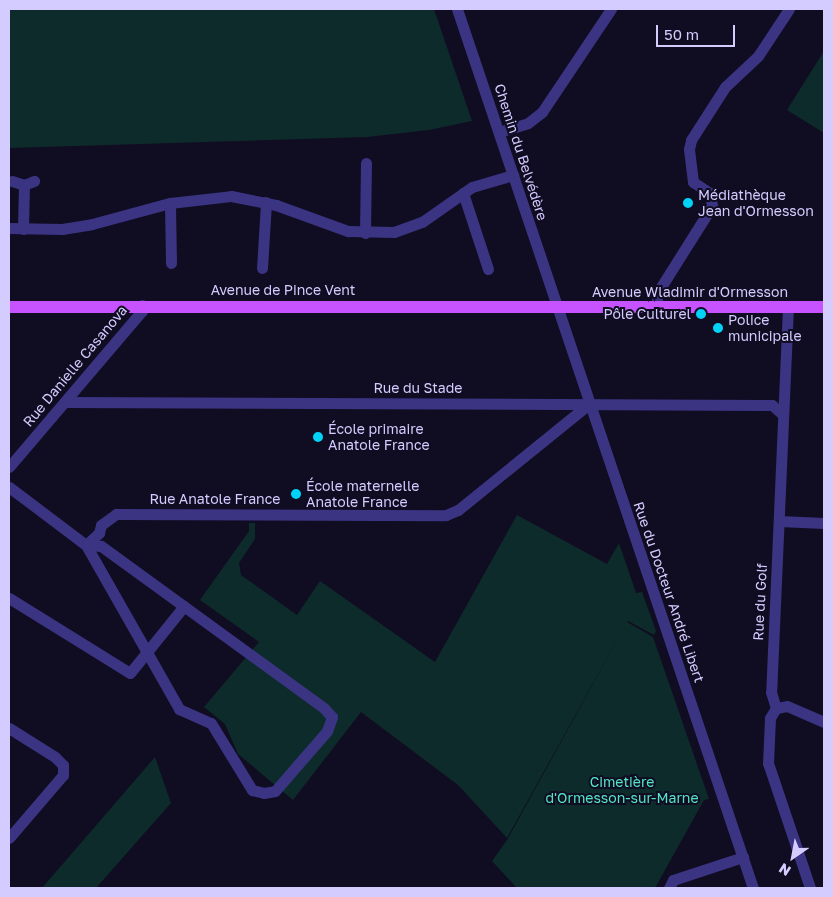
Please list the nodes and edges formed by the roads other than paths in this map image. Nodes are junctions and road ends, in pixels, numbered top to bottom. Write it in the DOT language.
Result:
graph roads {
  1 [pos="458,9"];
  2 [pos="611,9"];
  3 [pos="789,9"];
  4 [pos="499,132"];
  5 [pos="366,163"];
  6 [pos="513,175"];
  7 [pos="12,180"];
  8 [pos="462,193"];
  9 [pos="266,202"];
  10 [pos="170,203"];
  11 [pos="9,228"];
  12 [pos="23,229"];
  13 [pos="365,233"];
  14 [pos="171,263"];
  15 [pos="262,268"];
  16 [pos="488,269"];
  17 [pos="142,305"];
  18 [pos="9,306"];
  19 [pos="556,306"];
  20 [pos="657,307"];
  21 [pos="788,307"];
  22 [pos="824,307"];
  23 [pos="784,394"];
  24 [pos="65,402"];
  25 [pos="589,404"];
  26 [pos="772,405"];
  27 [pos="783,416"];
  28 [pos="9,467"];
  29 [pos="9,487"];
  30 [pos="779,521"];
  31 [pos="824,523"];
  32 [pos="86,545"];
  33 [pos="9,598"];
  34 [pos="184,606"];
  35 [pos="147,651"];
  36 [pos="776,708"];
  37 [pos="824,722"];
  38 [pos="9,728"];
  39 [pos="9,838"];
  40 [pos="743,857"];
  41 [pos="669,888"];
  42 [pos="753,888"];
  43 [pos="810,888"];
  1 -- 4 [label="street, Chemin du Belvédère"];
  2 -- 4 [label="street"];
  3 -- 20 [label="street"];
  4 -- 6 [label="street, Chemin du Belvédère"];
  5 -- 13 [label="street"];
  6 -- 8 [label="street"];
  6 -- 19 [label="street, Chemin du Belvédère"];
  7 -- 12 [label="street"];
  8 -- 13 [label="street"];
  8 -- 16 [label="street"];
  9 -- 10 [label="street"];
  9 -- 13 [label="street"];
  9 -- 15 [label="street"];
  10 -- 12 [label="street"];
  10 -- 14 [label="street"];
  11 -- 12 [label="street"];
  17 -- 18 [label="main road, Avenue de Pince Vent"];
  17 -- 19 [label="main road, Avenue de Pince Vent"];
  17 -- 24 [label="street, Rue Danielle Casanova"];
  19 -- 20 [label="main road, Avenue Wladimir d'Ormesson"];
  19 -- 25 [label="street, Rue du Docteur André Libert"];
  20 -- 21 [label="main road, Avenue Wladimir d'Ormesson"];
  21 -- 22 [label="main road, Avenue Wladimir d'Ormesson"];
  21 -- 23 [label="street, Rue du Golf"];
  23 -- 26 [label="street"];
  23 -- 27 [label="street, Rue du Golf"];
  24 -- 25 [label="street, Rue du Stade"];
  24 -- 28 [label="street, Rue Danielle Casanova"];
  25 -- 26 [label="street, Rue du Stade"];
  25 -- 32 [label="street, Rue Anatole France"];
  25 -- 40 [label="street, Rue du Docteur André Libert"];
  26 -- 27 [label="street"];
  27 -- 30 [label="street, Rue du Golf"];
  29 -- 32 [label="street"];
  30 -- 31 [label="street"];
  30 -- 36 [label="street, Rue du Golf"];
  32 -- 34 [label="street"];
  32 -- 35 [label="street"];
  33 -- 35 [label="street"];
  34 -- 35 [label="street"];
  34 -- 35 [label="street"];
  36 -- 37 [label="street"];
  36 -- 43 [label="street, Rue du Golf"];
  38 -- 39 [label="street"];
  40 -- 41 [label="street"];
  40 -- 42 [label="street, Rue du Docteur André Libert"];
}
